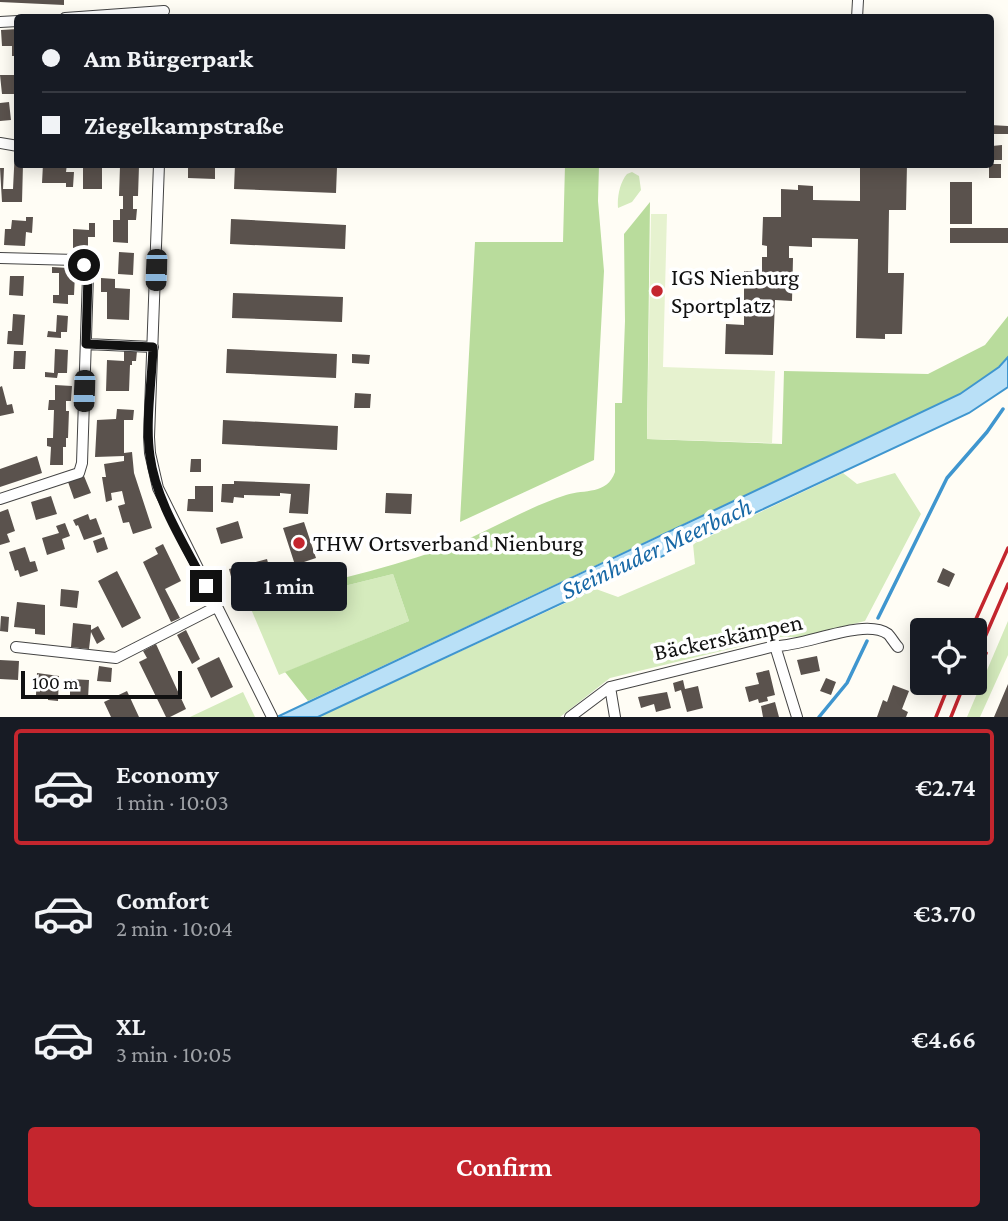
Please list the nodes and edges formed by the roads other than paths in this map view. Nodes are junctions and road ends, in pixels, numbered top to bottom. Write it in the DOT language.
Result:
graph roads {
  1 [pos="164,10"];
  2 [pos="114,14"];
  3 [pos="159,168"];
  4 [pos="0,258"];
  5 [pos="86,344"];
  6 [pos="153,347"];
  7 [pos="0,499"];
  8 [pos="216,607"];
  9 [pos="775,646"];
  10 [pos="16,647"];
  11 [pos="898,647"];
  12 [pos="610,687"];
  13 [pos="272,715"];
  14 [pos="570,717"];
  15 [pos="615,717"];
  16 [pos="797,717"];
  1 -- 2 [label="street"];
  3 -- 6 [label="street"];
  4 -- 5 [label="street"];
  5 -- 6 [label="street"];
  5 -- 7 [label="street"];
  6 -- 8 [label="street"];
  8 -- 10 [label="street"];
  8 -- 13 [label="street"];
  9 -- 11 [label="street, Bäckerskämpen"];
  9 -- 12 [label="street, Bäckerskämpen"];
  9 -- 16 [label="street"];
  12 -- 14 [label="street, Bäckerskämpen"];
  12 -- 15 [label="street"];
}
